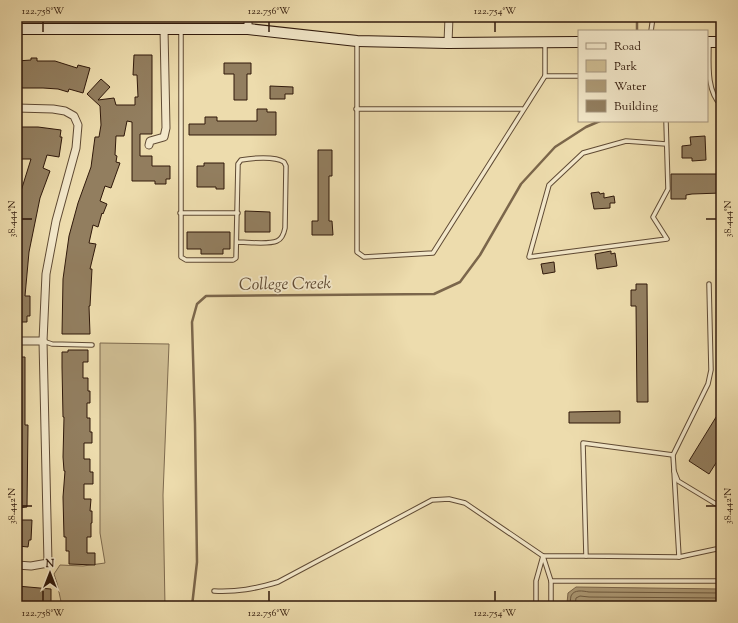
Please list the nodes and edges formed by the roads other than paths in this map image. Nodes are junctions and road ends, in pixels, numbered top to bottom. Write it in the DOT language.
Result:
graph roads {
  1 [pos="248,17"];
  2 [pos="449,17"];
  3 [pos="653,17"];
  4 [pos="17,29"];
  5 [pos="164,29"];
  6 [pos="181,29"];
  7 [pos="248,29"];
  8 [pos="651,30"];
  9 [pos="357,41"];
  10 [pos="544,42"];
  11 [pos="578,42"];
  12 [pos="708,42"];
  13 [pos="721,42"];
  14 [pos="448,43"];
  15 [pos="544,76"];
  16 [pos="578,76"];
  17 [pos="721,105"];
  18 [pos="17,108"];
  19 [pos="356,109"];
  20 [pos="522,109"];
  21 [pos="666,122"];
  22 [pos="666,144"];
  23 [pos="149,145"];
  24 [pos="180,213"];
  25 [pos="238,213"];
  26 [pos="237,242"];
  27 [pos="709,284"];
  28 [pos="17,341"];
  29 [pos="43,341"];
  30 [pos="92,345"];
  31 [pos="673,455"];
  32 [pos="674,471"];
  33 [pos="721,507"];
  34 [pos="721,548"];
  35 [pos="543,556"];
  36 [pos="586,556"];
  37 [pos="679,557"];
  38 [pos="17,565"];
  39 [pos="551,581"];
  40 [pos="721,581"];
  41 [pos="214,591"];
  42 [pos="536,606"];
  43 [pos="551,606"];
  1 -- 7 [label="street"];
  2 -- 14 [label="street"];
  3 -- 8 [label="lane"];
  4 -- 5 [label="main road"];
  5 -- 6 [label="main road"];
  5 -- 23 [label="street"];
  6 -- 7 [label="main road"];
  6 -- 24 [label="lane"];
  7 -- 9 [label="main road"];
  9 -- 14 [label="main road"];
  9 -- 19 [label="lane"];
  10 -- 11 [label="main road"];
  10 -- 14 [label="main road"];
  10 -- 15 [label="lane"];
  12 -- 13 [label="main road"];
  12 -- 17 [label="lane"];
  15 -- 16 [label="lane"];
  15 -- 20 [label="lane"];
  18 -- 29 [label="street"];
  19 -- 20 [label="lane"];
  19 -- 20 [label="lane"];
  21 -- 22 [label="lane"];
  22 -- 22 [label="lane"];
  24 -- 25 [label="lane"];
  24 -- 26 [label="lane"];
  25 -- 26 [label="lane"];
  25 -- 26 [label="lane"];
  27 -- 31 [label="lane"];
  28 -- 29 [label="street"];
  29 -- 30 [label="lane"];
  29 -- 38 [label="street"];
  31 -- 32 [label="lane"];
  31 -- 36 [label="lane"];
  32 -- 33 [label="lane"];
  32 -- 37 [label="lane"];
  34 -- 37 [label="lane"];
  35 -- 36 [label="lane"];
  35 -- 39 [label="lane"];
  35 -- 41 [label="lane"];
  35 -- 42 [label="lane"];
  36 -- 37 [label="lane"];
  39 -- 40 [label="lane"];
  39 -- 43 [label="lane"];
}
